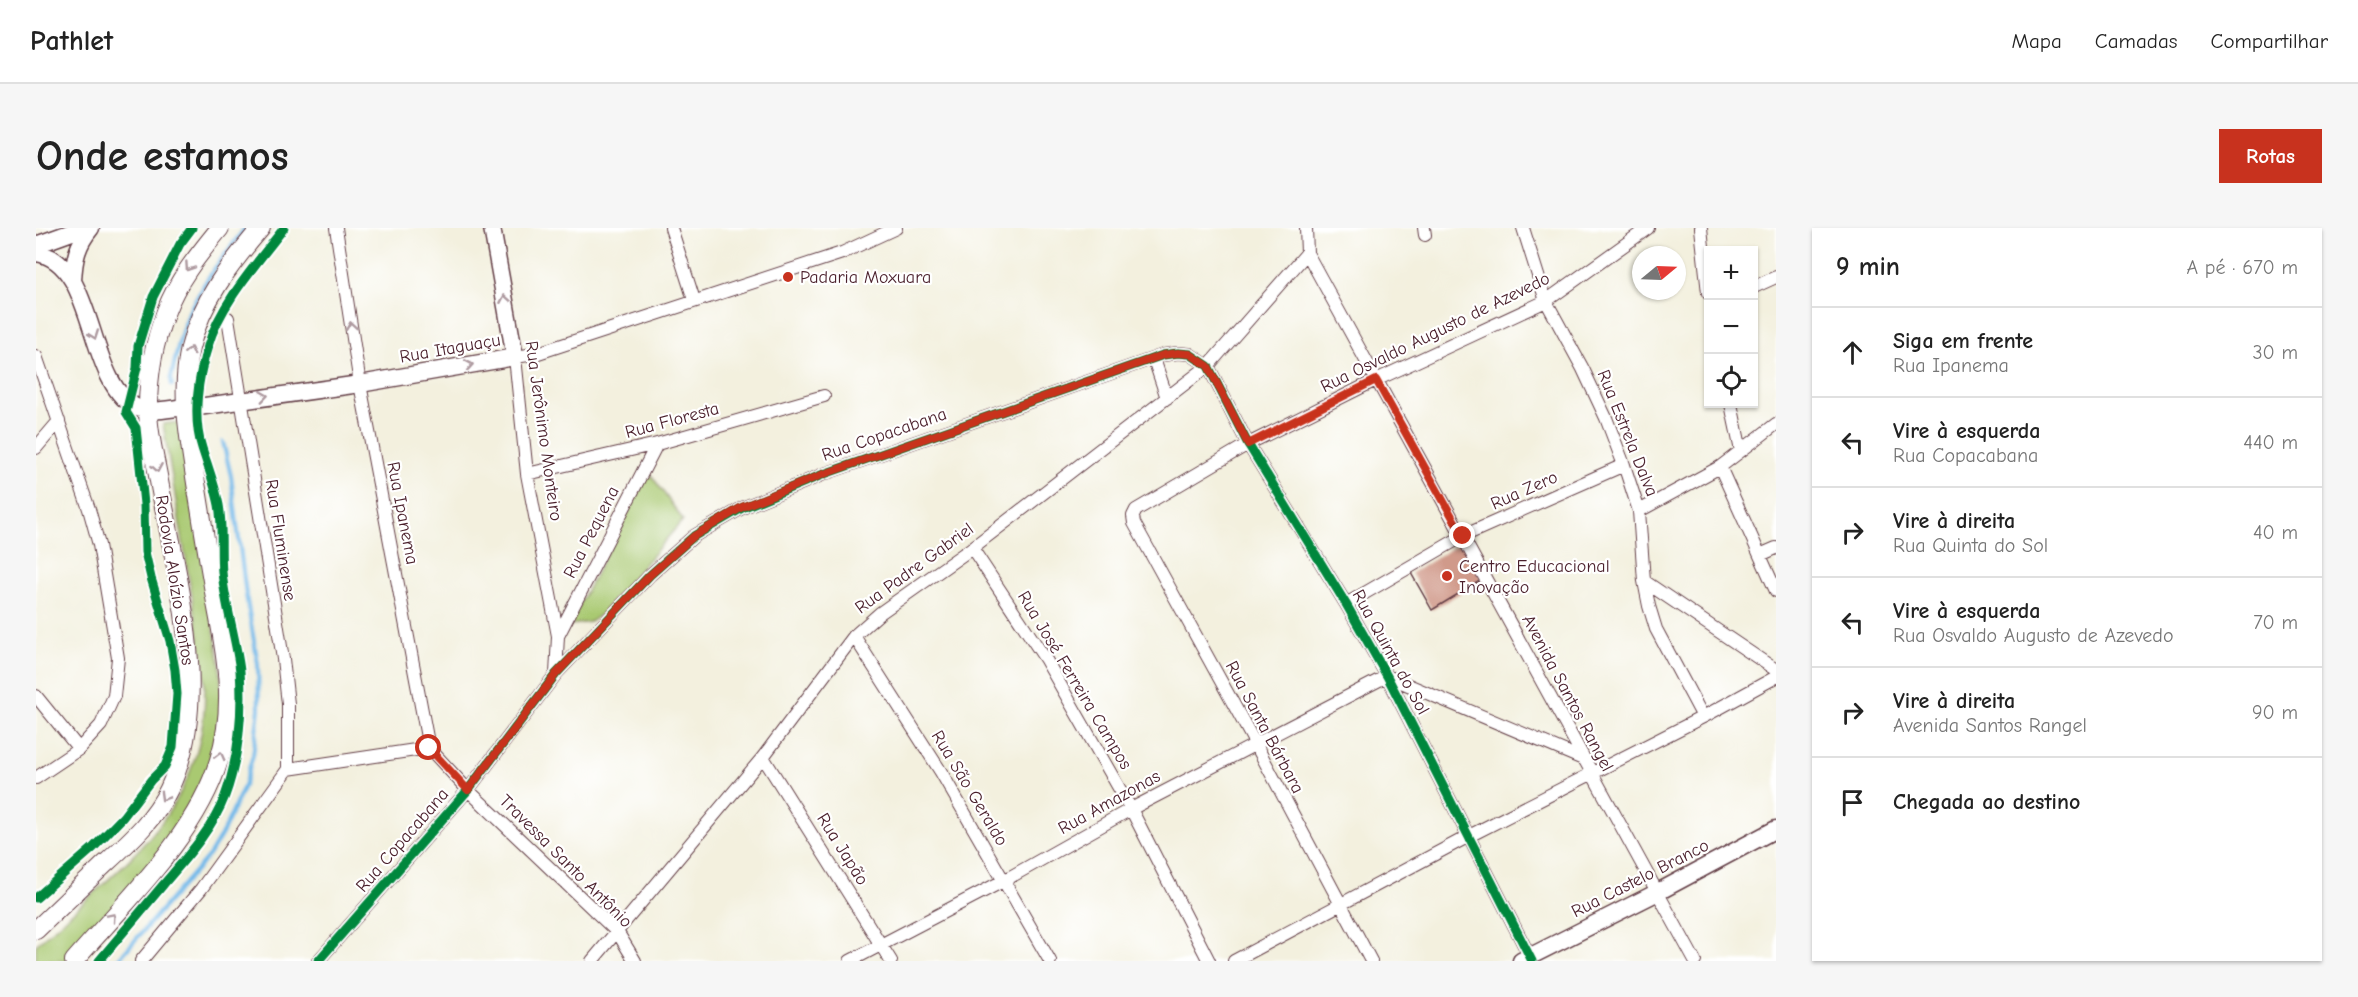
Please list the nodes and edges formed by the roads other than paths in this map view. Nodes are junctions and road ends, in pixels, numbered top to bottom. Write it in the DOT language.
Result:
graph roads {
  1 [pos="83,228"];
  2 [pos="91,228"];
  3 [pos="220,228"];
  4 [pos="261,228"];
  5 [pos="336,228"];
  6 [pos="492,228"];
  7 [pos="671,228"];
  8 [pos="896,228"];
  9 [pos="1306,228"];
  10 [pos="1523,228"];
  11 [pos="1648,228"];
  12 [pos="1701,228"];
  13 [pos="36,245"];
  14 [pos="36,253"];
  15 [pos="1307,253"];
  16 [pos="1704,255"];
  17 [pos="1776,278"];
  18 [pos="73,281"];
  19 [pos="1758,285"];
  20 [pos="694,300"];
  21 [pos="1546,301"];
  22 [pos="228,318"];
  23 [pos="36,356"];
  24 [pos="515,357"];
  25 [pos="1154,359"];
  26 [pos="1208,366"];
  27 [pos="1376,380"];
  28 [pos="360,384"];
  29 [pos="824,396"];
  30 [pos="1167,398"];
  31 [pos="240,400"];
  32 [pos="186,405"];
  33 [pos="1732,408"];
  34 [pos="148,410"];
  35 [pos="59,421"];
  36 [pos="1776,424"];
  37 [pos="657,444"];
  38 [pos="1248,444"];
  39 [pos="36,448"];
  40 [pos="1741,451"];
  41 [pos="1624,465"];
  42 [pos="1720,467"];
  43 [pos="527,474"];
  44 [pos="1136,510"];
  45 [pos="1639,511"];
  46 [pos="1463,536"];
  47 [pos="972,548"];
  48 [pos="1776,548"];
  49 [pos="1760,555"];
  50 [pos="1644,581"];
  51 [pos="1776,591"];
  52 [pos="1346,604"];
  53 [pos="558,636"];
  54 [pos="854,636"];
  55 [pos="1776,670"];
  56 [pos="556,674"];
  57 [pos="1387,676"];
  58 [pos="1776,678"];
  59 [pos="36,696"];
  60 [pos="1703,717"];
  61 [pos="1256,745"];
  62 [pos="429,748"];
  63 [pos="79,749"];
  64 [pos="764,757"];
  65 [pos="1583,759"];
  66 [pos="288,769"];
  67 [pos="1591,774"];
  68 [pos="36,778"];
  69 [pos="468,790"];
  70 [pos="1131,809"];
  71 [pos="1776,829"];
  72 [pos="1469,836"];
  73 [pos="1005,880"];
  74 [pos="1658,892"];
  75 [pos="1340,904"];
  76 [pos="36,930"];
  77 [pos="618,933"];
  78 [pos="881,944"];
  79 [pos="1528,960"];
  80 [pos="74,961"];
  81 [pos="141,961"];
  82 [pos="318,961"];
  83 [pos="592,961"];
  84 [pos="635,961"];
  85 [pos="850,961"];
  86 [pos="891,961"];
  87 [pos="1050,961"];
  88 [pos="1209,961"];
  89 [pos="1234,961"];
  90 [pos="1371,961"];
  91 [pos="1695,961"];
  1 -- 13 [label="street"];
  2 -- 18 [label="street"];
  3 -- 34 [label="main road, Rodovia Aloízio Santos, one-way"];
  32 -- 4 [label="main road, Rodovia Aloízio Santos, one-way"];
  28 -- 5 [label="street, Rua Ipanema, one-way"];
  24 -- 6 [label="street, Rua Jerônimo Monteiro, one-way"];
  7 -- 20 [label="street"];
  8 -- 20 [label="street, Rua Itaguaçu"];
  9 -- 15 [label="street"];
  10 -- 21 [label="street, Rua Estrela Dalva"];
  11 -- 21 [label="street, Rua Osvaldo Augusto de Azevedo"];
  12 -- 16 [label="street"];
  14 -- 18 [label="street"];
  15 -- 26 [label="street, Rua Padre Gabriel"];
  15 -- 27 [label="street, Avenida Santos Rangel"];
  17 -- 19 [label="street"];
  18 -- 34 [label="street, one-way"];
  20 -- 24 [label="street, Rua Itaguaçu"];
  21 -- 27 [label="street, Rua Osvaldo Augusto de Azevedo"];
  21 -- 41 [label="street, Rua Estrela Dalva"];
  22 -- 31 [label="street, Rua Fluminense"];
  23 -- 35 [label="street"];
  28 -- 24 [label="street, Rua Itaguaçu, one-way"];
  24 -- 43 [label="street, Rua Jerônimo Monteiro"];
  25 -- 26 [label="street, Rua Copacabana"];
  25 -- 30 [label="street"];
  25 -- 56 [label="street, Rua Copacabana"];
  26 -- 30 [label="street, Rua Padre Gabriel"];
  26 -- 38 [label="street, Rua Quinta do Sol"];
  27 -- 38 [label="street, Rua Osvaldo Augusto de Azevedo"];
  27 -- 46 [label="street, Avenida Santos Rangel"];
  31 -- 28 [label="street, Rua Itaguaçu, one-way"];
  28 -- 62 [label="street, Rua Ipanema"];
  29 -- 37 [label="street, Rua Floresta"];
  30 -- 47 [label="street, Rua Padre Gabriel"];
  31 -- 32 [label="street, Rua Itaguaçu"];
  31 -- 66 [label="street, Rua Fluminense"];
  32 -- 34 [label="street, Rua Itaguaçu"];
  80 -- 32 [label="main road, Rodovia Aloízio Santos, one-way"];
  33 -- 40 [label="street"];
  34 -- 76 [label="main road, Rodovia Aloízio Santos, one-way"];
  35 -- 39 [label="street"];
  35 -- 63 [label="street"];
  36 -- 40 [label="street"];
  37 -- 43 [label="street, Rua Floresta"];
  37 -- 53 [label="street, Rua Pequena"];
  38 -- 44 [label="street, Rua Osvaldo Augusto de Azevedo"];
  38 -- 52 [label="street, Rua Quinta do Sol"];
  40 -- 42 [label="street"];
  41 -- 45 [label="street, Rua Estrela Dalva"];
  41 -- 46 [label="street, Rua Zero"];
  42 -- 45 [label="street"];
  42 -- 49 [label="street"];
  43 -- 53 [label="street, Rua Jerônimo Monteiro"];
  44 -- 61 [label="street, Rua Santa Bárbara"];
  45 -- 50 [label="street, Rua Estrela Dalva"];
  46 -- 52 [label="street, Rua Zero"];
  46 -- 65 [label="street, Avenida Santos Rangel"];
  47 -- 54 [label="street, Rua Padre Gabriel"];
  47 -- 70 [label="street, Rua José Ferreira Campos"];
  48 -- 49 [label="street"];
  49 -- 51 [label="street"];
  50 -- 55 [label="street"];
  50 -- 60 [label="street, Rua Estrela Dalva"];
  52 -- 57 [label="street, Rua Quinta do Sol"];
  53 -- 56 [label="street, Rua Jerônimo Monteiro"];
  54 -- 64 [label="street, Rua Padre Gabriel"];
  54 -- 73 [label="street, Rua São Geraldo"];
  56 -- 69 [label="street, Rua Copacabana"];
  57 -- 61 [label="street, Rua Amazonas"];
  57 -- 65 [label="street"];
  57 -- 72 [label="street, Rua Quinta do Sol"];
  58 -- 60 [label="street"];
  59 -- 63 [label="street"];
  60 -- 67 [label="street"];
  61 -- 70 [label="street, Rua Amazonas"];
  61 -- 75 [label="street, Rua Santa Bárbara"];
  62 -- 66 [label="street"];
  62 -- 69 [label="street"];
  63 -- 68 [label="street"];
  64 -- 77 [label="street, Rua Padre Gabriel"];
  64 -- 78 [label="street, Rua Japão"];
  65 -- 67 [label="street, Avenida Santos Rangel"];
  66 -- 81 [label="street"];
  67 -- 72 [label="street"];
  67 -- 74 [label="street, Avenida Santos Rangel"];
  69 -- 77 [label="street, Travessa Santo Antônio"];
  69 -- 82 [label="street, Rua Copacabana"];
  70 -- 73 [label="street, Rua Amazonas"];
  70 -- 88 [label="street, Rua José Ferreira Campos"];
  71 -- 74 [label="street, Rua Castelo Branco"];
  72 -- 75 [label="street"];
  72 -- 79 [label="street, Rua Quinta do Sol"];
  73 -- 78 [label="street, Rua Amazonas"];
  73 -- 87 [label="street, Rua São Geraldo"];
  74 -- 79 [label="street, Rua Castelo Branco"];
  74 -- 91 [label="street, Avenida Santos Rangel"];
  75 -- 89 [label="street"];
  75 -- 90 [label="street, Rua Santa Bárbara"];
  77 -- 83 [label="street, Rua Padre Gabriel"];
  77 -- 84 [label="street, Travessa Santo Antônio"];
  78 -- 85 [label="street, Rua Amazonas"];
  78 -- 86 [label="street, Rua Japão"];
}
